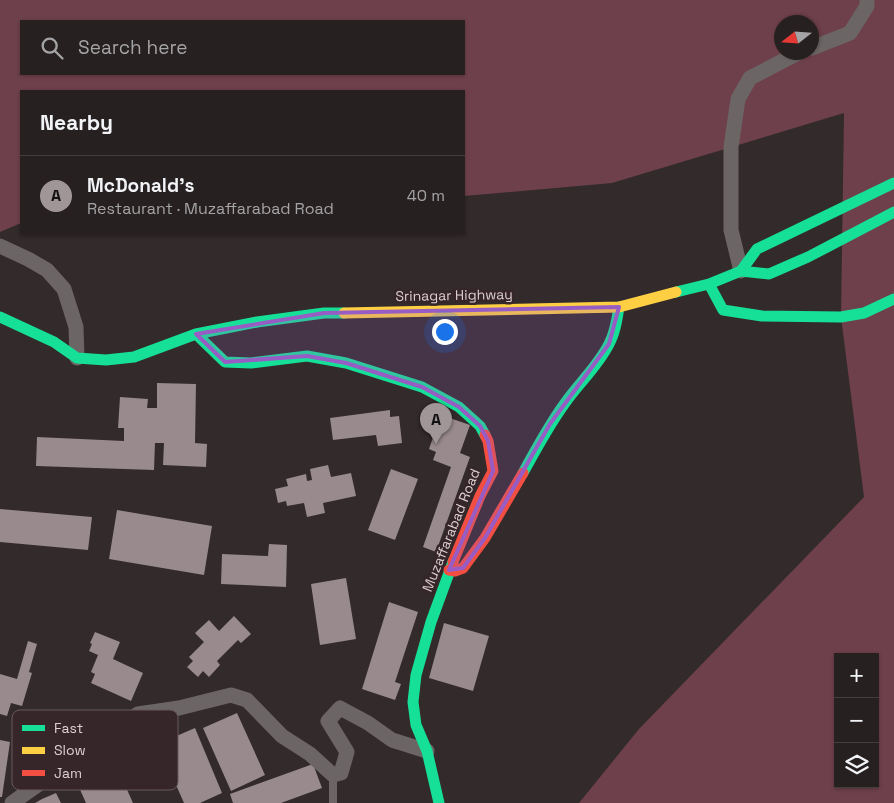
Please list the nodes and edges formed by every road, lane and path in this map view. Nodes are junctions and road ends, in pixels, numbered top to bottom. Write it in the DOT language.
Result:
graph roads {
  1 [pos="867,0"];
  2 [pos="819,45"];
  3 [pos="785,60"];
  4 [pos="894,183"];
  5 [pos="894,212"];
  6 [pos="0,246"];
  7 [pos="741,271"];
  8 [pos="709,284"];
  9 [pos="894,299"];
  10 [pos="619,307"];
  11 [pos="0,317"];
  12 [pos="196,334"];
  13 [pos="77,358"];
  14 [pos="449,570"];
  15 [pos="165,710"];
  16 [pos="427,751"];
  17 [pos="332,775"];
  18 [pos="30,790"];
  19 [pos="12,803"];
  20 [pos="333,803"];
  21 [pos="439,803"];
  1 -- 2 [label="street"];
  3 -- 7 [label="street"];
  4 -- 7 [label="main road"];
  5 -- 7 [label="main road"];
  6 -- 13 [label="street"];
  7 -- 8 [label="main road, Srinagar Highway"];
  8 -- 9 [label="main road"];
  8 -- 10 [label="main road, Srinagar Highway"];
  10 -- 12 [label="main road, Srinagar Highway"];
  10 -- 14 [label="main road"];
  11 -- 13 [label="main road"];
  12 -- 13 [label="main road, Srinagar Highway"];
  12 -- 14 [label="main road, Muzaffarabad Road"];
  14 -- 16 [label="main road, Muzaffarabad Road"];
  15 -- 17 [label="street"];
  16 -- 17 [label="street"];
  16 -- 21 [label="main road, Muzaffarabad Road"];
  17 -- 20 [label="lane"];
  18 -- 19 [label="street"];
}
